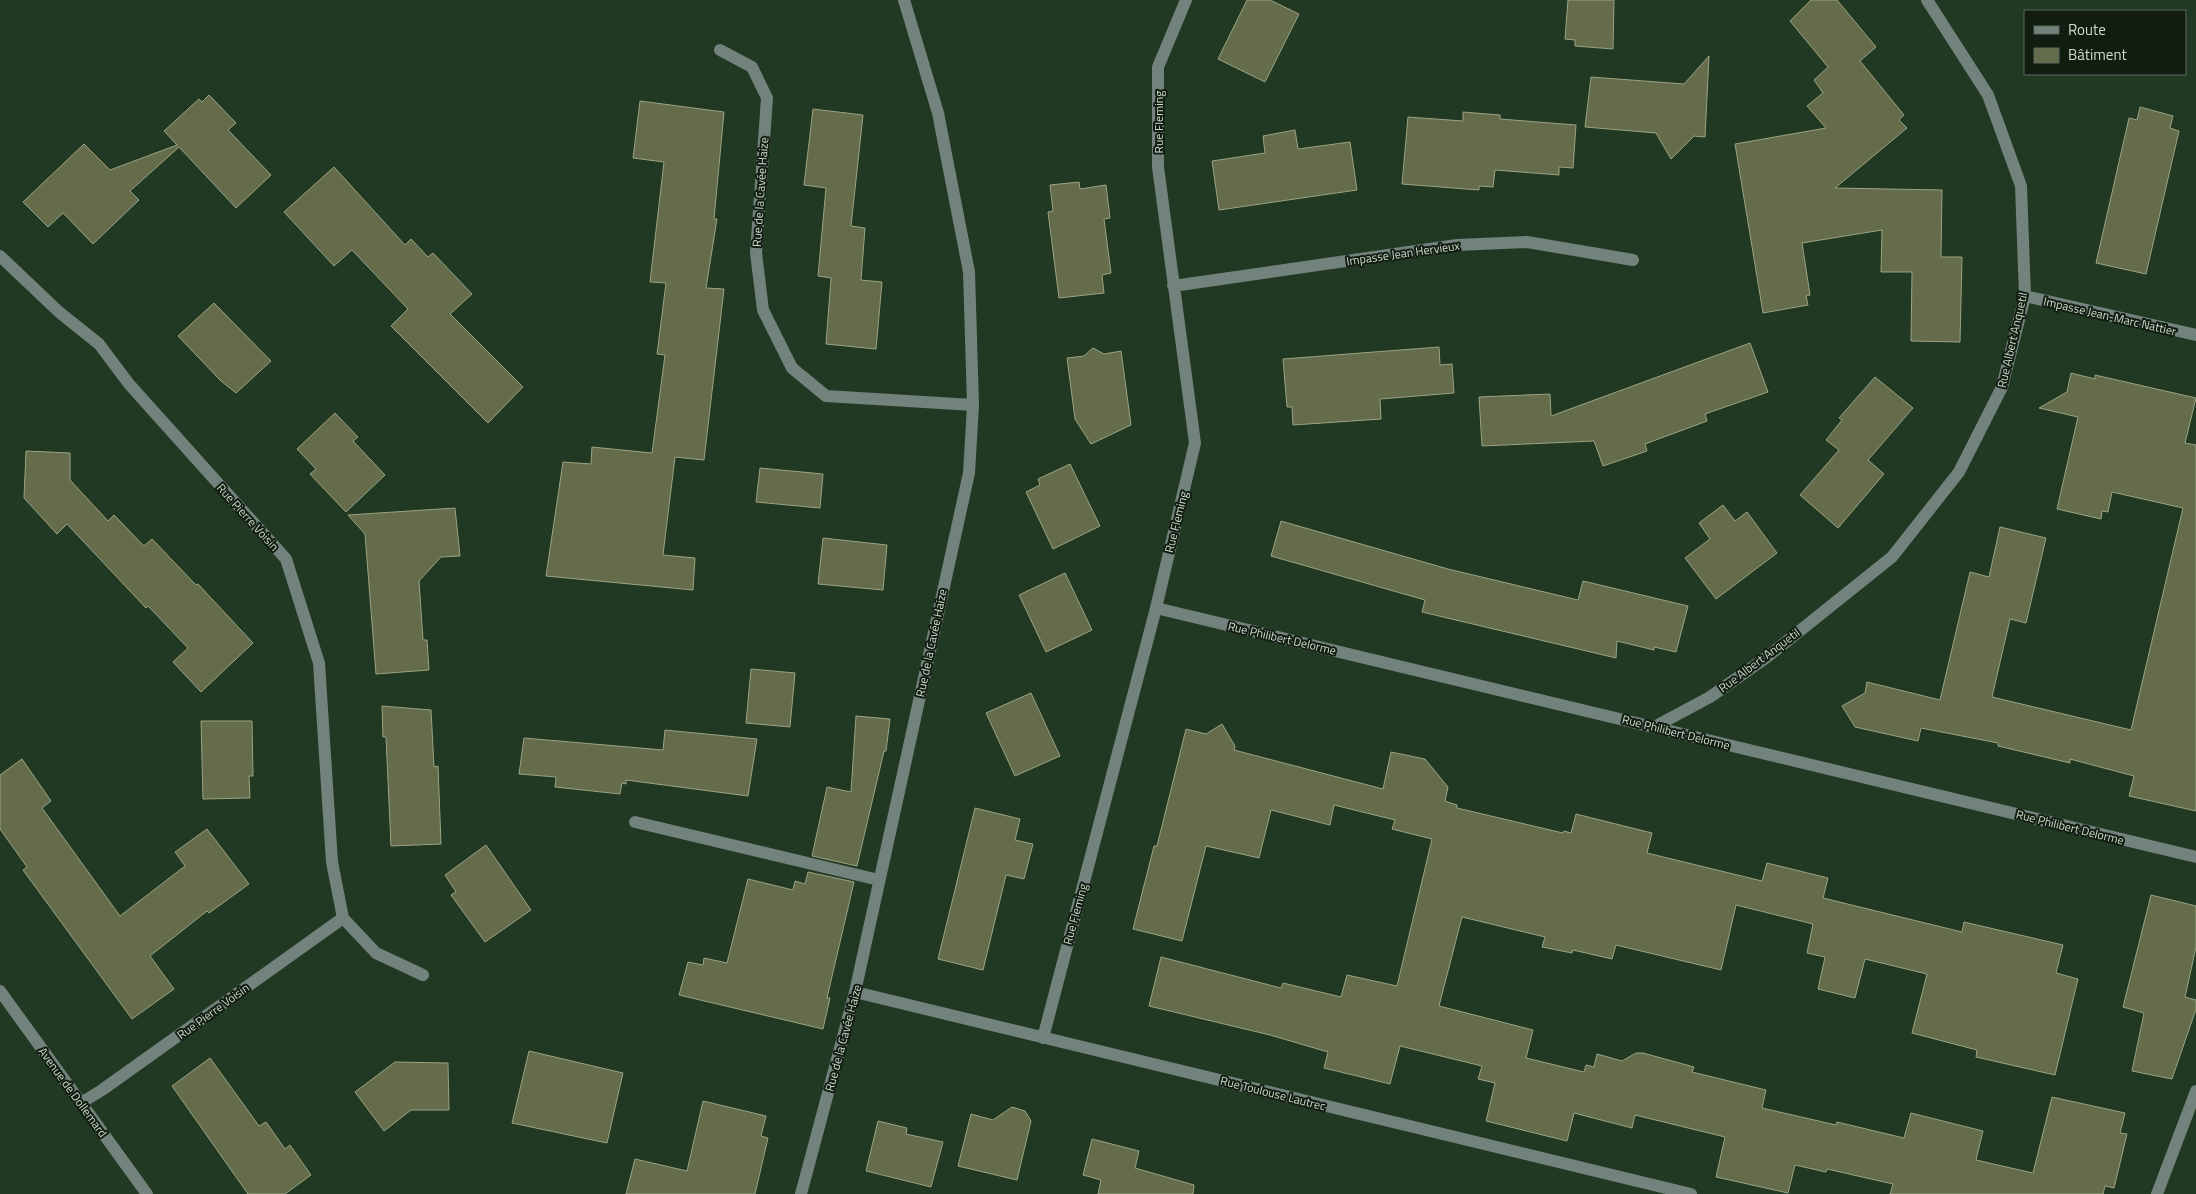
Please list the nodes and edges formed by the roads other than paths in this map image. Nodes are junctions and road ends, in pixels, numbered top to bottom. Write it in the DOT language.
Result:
graph roads {
  1 [pos="904,0"];
  2 [pos="1186,0"];
  3 [pos="1926,0"];
  4 [pos="720,50"];
  5 [pos="0,256"];
  6 [pos="1633,260"];
  7 [pos="1173,286"];
  8 [pos="2025,296"];
  9 [pos="2196,335"];
  10 [pos="972,405"];
  11 [pos="1156,608"];
  12 [pos="1654,726"];
  13 [pos="635,822"];
  14 [pos="2196,857"];
  15 [pos="879,880"];
  16 [pos="343,918"];
  17 [pos="423,975"];
  18 [pos="0,990"];
  19 [pos="855,992"];
  20 [pos="1043,1038"];
  21 [pos="2196,1091"];
  22 [pos="81,1103"];
  23 [pos="147,1194"];
  24 [pos="800,1194"];
  25 [pos="1690,1194"];
  26 [pos="2157,1194"];
  1 -- 10 [label="street, Rue de la Cavée Haize"];
  2 -- 7 [label="street, Rue Fleming"];
  3 -- 8 [label="street, Rue Albert Anquetil"];
  4 -- 10 [label="street, Rue de la Cavée Haize"];
  5 -- 16 [label="street, Rue Pierre Voisin"];
  6 -- 7 [label="street, Impasse Jean Hervieux"];
  7 -- 11 [label="street, Rue Fleming"];
  8 -- 9 [label="street, Impasse Jean-Marc Nattier"];
  8 -- 12 [label="street, Rue Albert Anquetil"];
  10 -- 15 [label="street, Rue de la Cavée Haize"];
  11 -- 12 [label="street, Rue Philibert Delorme"];
  11 -- 20 [label="street, Rue Fleming"];
  12 -- 14 [label="street, Rue Philibert Delorme"];
  13 -- 15 [label="street"];
  15 -- 19 [label="street, Rue de la Cavée Haize"];
  16 -- 17 [label="street"];
  16 -- 22 [label="street, Rue Pierre Voisin"];
  18 -- 22 [label="street, Avenue de Dollemard"];
  19 -- 20 [label="street, Rue Toulouse Lautrec"];
  19 -- 24 [label="street, Rue de la Cavée Haize"];
  20 -- 25 [label="street, Rue Toulouse Lautrec"];
  21 -- 26 [label="street"];
  22 -- 23 [label="street, Avenue de Dollemard"];
}
